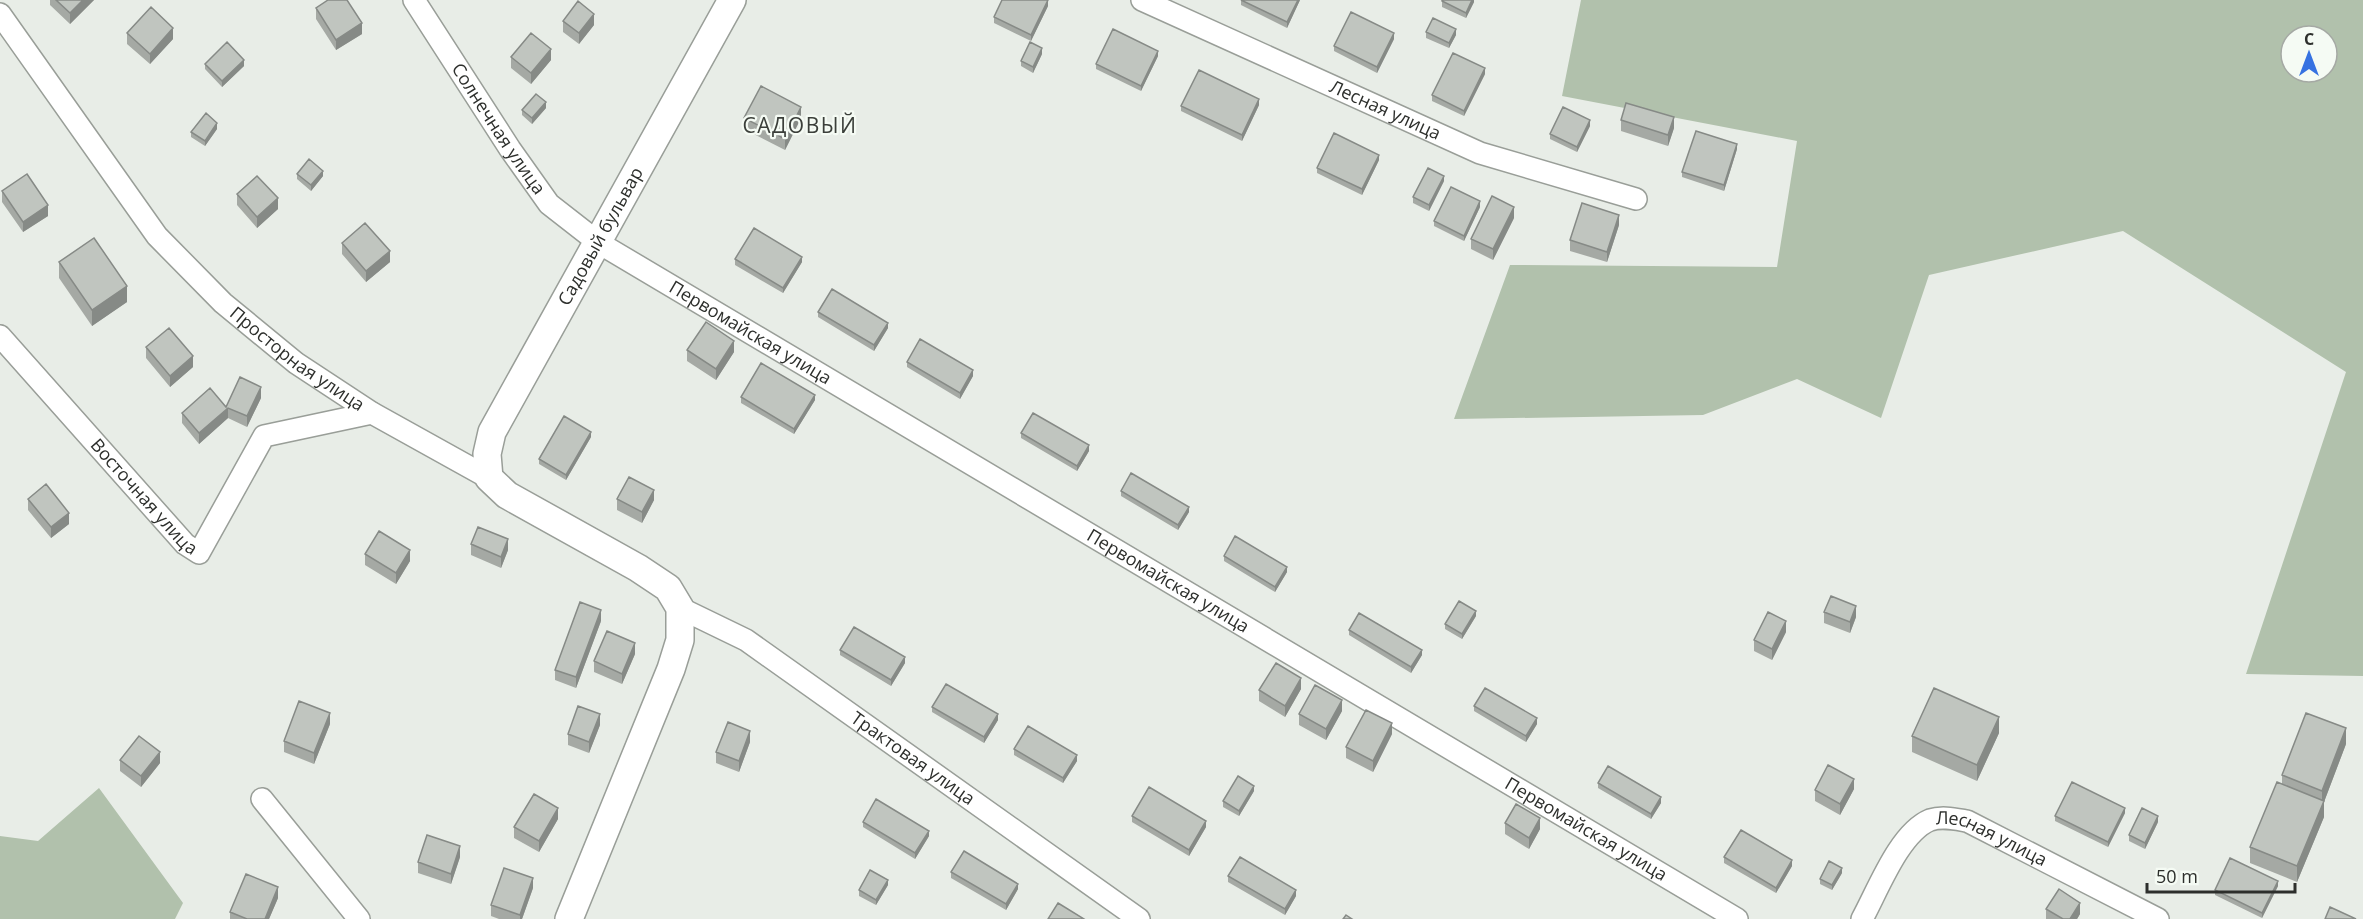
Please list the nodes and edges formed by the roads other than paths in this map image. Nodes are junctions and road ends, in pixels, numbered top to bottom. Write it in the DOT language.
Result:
graph roads {
  1 [pos="414,0"];
  2 [pos="732,0"];
  3 [pos="1142,0"];
  4 [pos="0,14"];
  5 [pos="1636,199"];
  6 [pos="599,243"];
  7 [pos="0,336"];
  8 [pos="372,413"];
  9 [pos="489,478"];
  10 [pos="680,608"];
  11 [pos="262,799"];
  12 [pos="360,919"];
  13 [pos="569,919"];
  14 [pos="1139,919"];
  15 [pos="1737,919"];
  16 [pos="1862,919"];
  17 [pos="2158,919"];
  1 -- 6 [label="street, Солнечная улица"];
  2 -- 6 [label="street, Садовый бульвар"];
  3 -- 5 [label="street, Лесная улица"];
  4 -- 8 [label="street, Просторная улица"];
  6 -- 9 [label="street, Садовый бульвар"];
  6 -- 15 [label="street, Первомайская улица"];
  7 -- 8 [label="street, Восточная улица"];
  8 -- 9 [label="street, Просторная улица"];
  9 -- 10 [label="street, Просторная улица"];
  10 -- 13 [label="street"];
  10 -- 14 [label="street, Трактовая улица"];
  11 -- 12 [label="street"];
  16 -- 17 [label="street, Лесная улица"];
}
